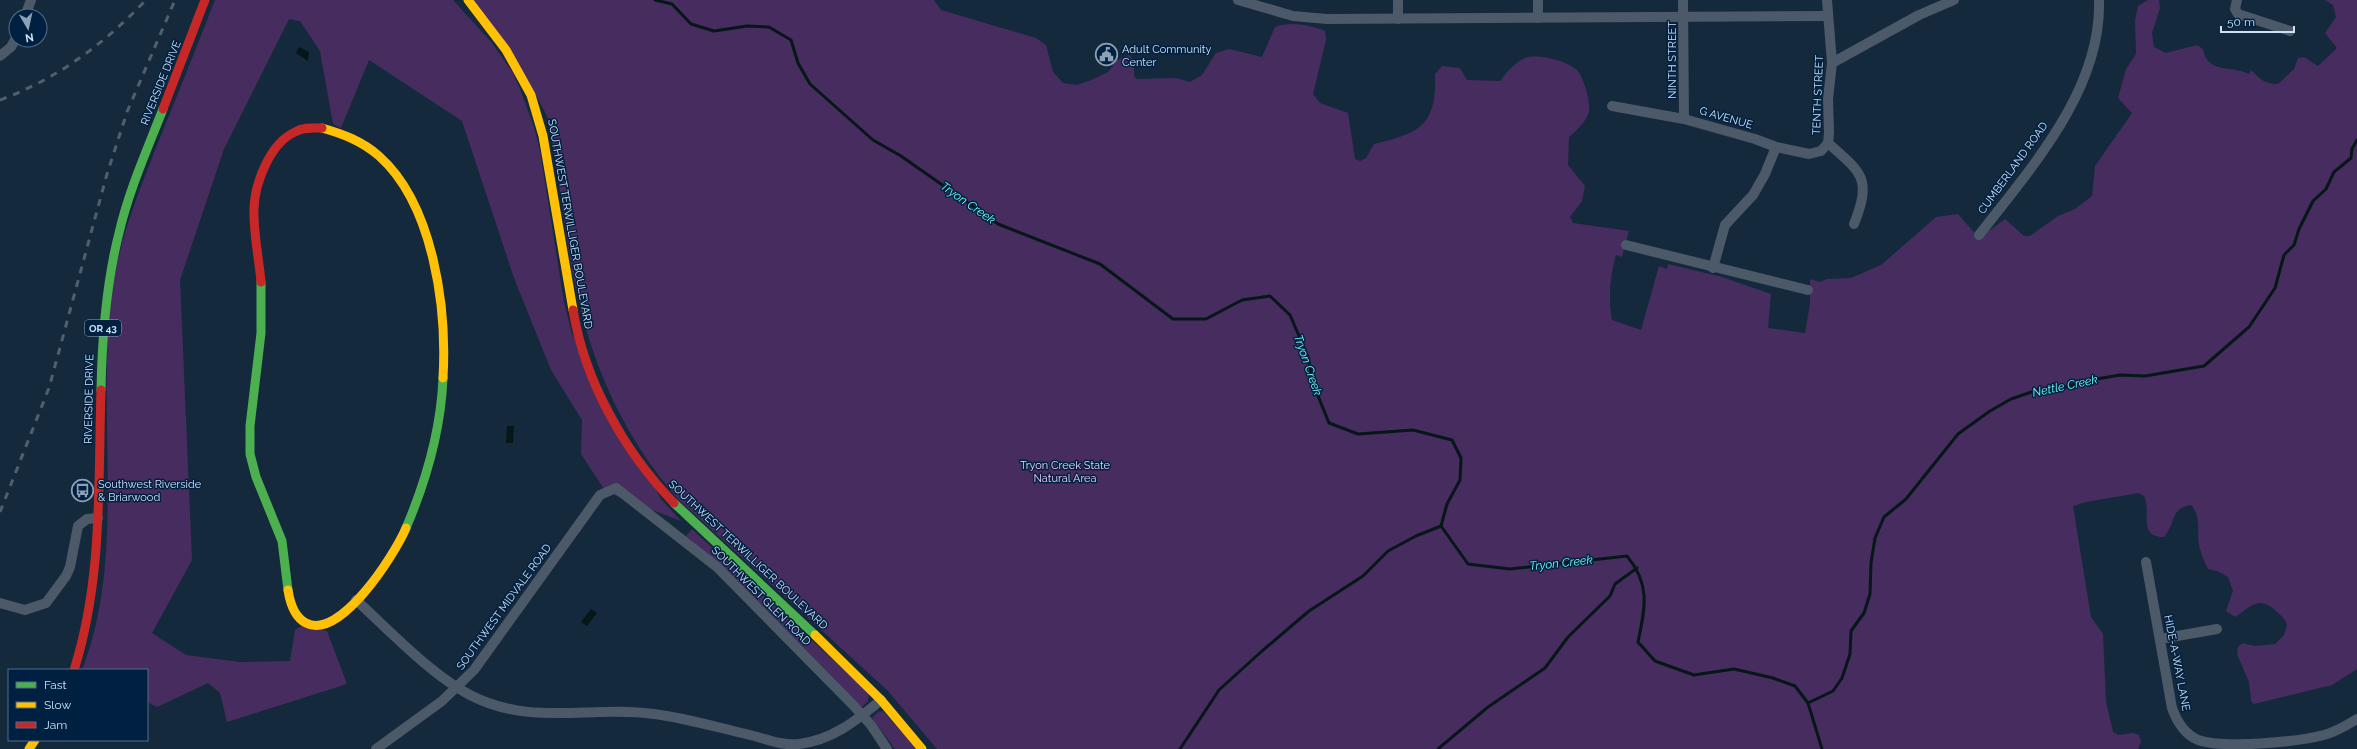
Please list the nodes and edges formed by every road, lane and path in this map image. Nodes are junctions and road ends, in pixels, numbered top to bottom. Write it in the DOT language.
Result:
graph roads {
  1 [pos="206,0"];
  2 [pos="468,0"];
  3 [pos="1238,0"];
  4 [pos="1398,0"];
  5 [pos="1538,0"];
  6 [pos="1683,0"];
  7 [pos="1828,0"];
  8 [pos="1954,0"];
  9 [pos="2100,0"];
  10 [pos="2237,0"];
  11 [pos="1256,2"];
  12 [pos="1828,16"];
  13 [pos="1538,18"];
  14 [pos="1683,18"];
  15 [pos="1398,19"];
  16 [pos="2290,31"];
  17 [pos="10,48"];
  18 [pos="0,56"];
  19 [pos="1832,63"];
  20 [pos="1612,106"];
  21 [pos="1684,119"];
  22 [pos="1828,143"];
  23 [pos="1776,147"];
  24 [pos="1854,224"];
  25 [pos="1979,235"];
  26 [pos="1626,245"];
  27 [pos="1714,268"];
  28 [pos="1808,290"];
  29 [pos="600,495"];
  30 [pos="98,518"];
  31 [pos="2146,562"];
  32 [pos="356,600"];
  33 [pos="0,603"];
  34 [pos="2217,629"];
  35 [pos="2160,639"];
  36 [pos="74,669"];
  37 [pos="458,688"];
  38 [pos="881,700"];
  39 [pos="862,715"];
  40 [pos="2357,719"];
  41 [pos="34,741"];
  42 [pos="28,749"];
  43 [pos="376,749"];
  44 [pos="887,749"];
  45 [pos="922,749"];
  1 -- 30 [label="main road, RIVERSIDE DRIVE / OR 43"];
  2 -- 38 [label="main road, SOUTHWEST TERWILLIGER BOULEVARD"];
  3 -- 11 [label="street"];
  4 -- 15 [label="street"];
  5 -- 13 [label="street"];
  6 -- 14 [label="street, NINTH STREET"];
  7 -- 12 [label="street, TENTH STREET"];
  8 -- 19 [label="street"];
  9 -- 25 [label="street, CUMBERLAND ROAD"];
  10 -- 16 [label="street"];
  11 -- 15 [label="street"];
  12 -- 14 [label="street"];
  12 -- 19 [label="street, TENTH STREET"];
  13 -- 14 [label="street"];
  13 -- 15 [label="street"];
  14 -- 21 [label="street, NINTH STREET"];
  17 -- 18 [label="street"];
  19 -- 22 [label="street, TENTH STREET"];
  20 -- 21 [label="street, G AVENUE"];
  21 -- 23 [label="street, G AVENUE"];
  22 -- 23 [label="street, G AVENUE"];
  22 -- 24 [label="street"];
  23 -- 27 [label="street"];
  26 -- 27 [label="street"];
  27 -- 28 [label="street"];
  29 -- 37 [label="street, SOUTHWEST MIDVALE ROAD"];
  29 -- 39 [label="street, SOUTHWEST GLEN ROAD"];
  30 -- 33 [label="street"];
  30 -- 36 [label="main road, RIVERSIDE DRIVE / OR 43"];
  31 -- 35 [label="street, HIDE-A-WAY LANE"];
  32 -- 32 [label="main road"];
  32 -- 37 [label="street"];
  34 -- 35 [label="street"];
  35 -- 40 [label="street, HIDE-A-WAY LANE"];
  37 -- 39 [label="street"];
  37 -- 43 [label="street, SOUTHWEST MIDVALE ROAD"];
  38 -- 39 [label="street"];
  38 -- 45 [label="main road, SOUTHWEST TERWILLIGER BOULEVARD"];
  39 -- 44 [label="street, SOUTHWEST GLEN ROAD"];
  41 -- 42 [label="main road"];
}
